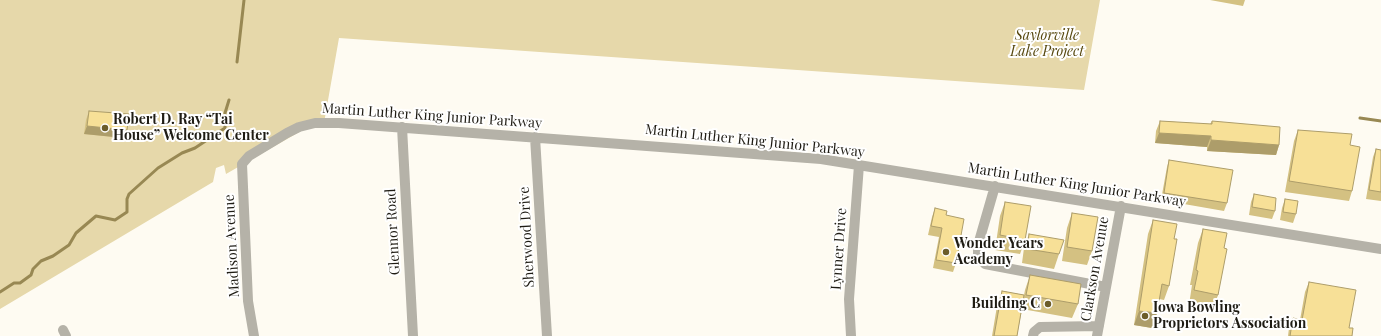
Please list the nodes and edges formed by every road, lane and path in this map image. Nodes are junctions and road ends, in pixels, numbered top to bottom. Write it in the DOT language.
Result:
graph roads {
  1 [pos="402,127"];
  2 [pos="535,137"];
  3 [pos="249,156"];
  4 [pos="859,165"];
  5 [pos="995,186"];
  6 [pos="1121,206"];
  7 [pos="1381,249"];
  8 [pos="1106,287"];
  9 [pos="1099,326"];
  10 [pos="254,336"];
  11 [pos="413,336"];
  12 [pos="547,336"];
  13 [pos="851,336"];
  14 [pos="1033,336"];
  15 [pos="1097,336"];
  1 -- 2 [label="street, Martin Luther King Junior Parkway"];
  1 -- 3 [label="street, Martin Luther King Junior Parkway"];
  1 -- 11 [label="street, Glennor Road"];
  2 -- 4 [label="street, Martin Luther King Junior Parkway"];
  2 -- 12 [label="street, Sherwood Drive"];
  3 -- 10 [label="street, Madison Avenue"];
  4 -- 5 [label="street, Martin Luther King Junior Parkway"];
  4 -- 13 [label="street, Lynner Drive"];
  5 -- 6 [label="street, Martin Luther King Junior Parkway"];
  5 -- 8 [label="street"];
  6 -- 7 [label="street, Martin Luther King Junior Parkway"];
  6 -- 8 [label="street, Clarkson Avenue"];
  8 -- 9 [label="street, Clarkson Avenue"];
  9 -- 14 [label="street"];
  9 -- 15 [label="street, Clarkson Avenue"];
}
